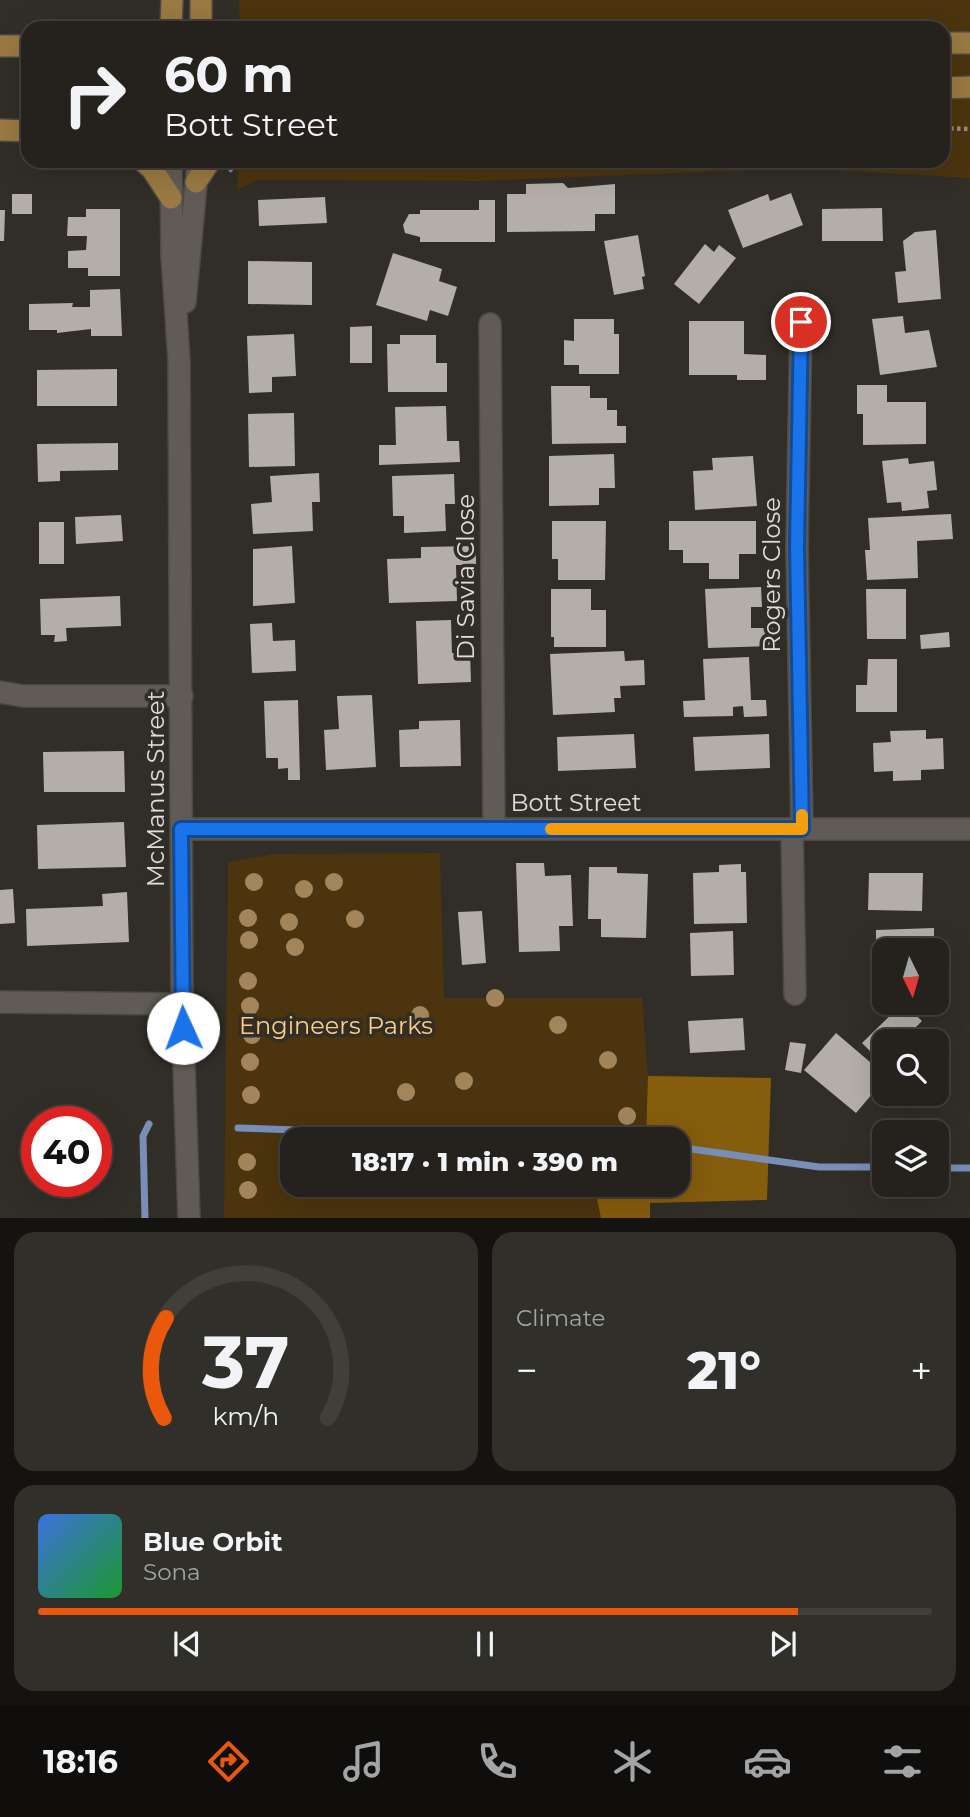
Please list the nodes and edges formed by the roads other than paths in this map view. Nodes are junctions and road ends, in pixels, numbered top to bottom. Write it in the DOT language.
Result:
graph roads {
  1 [pos="172,0"];
  2 [pos="201,0"];
  3 [pos="172,21"];
  4 [pos="201,21"];
  5 [pos="950,43"];
  6 [pos="970,43"];
  7 [pos="0,46"];
  8 [pos="21,46"];
  9 [pos="970,87"];
  10 [pos="950,88"];
  11 [pos="0,130"];
  12 [pos="21,131"];
  13 [pos="148,168"];
  14 [pos="171,168"];
  15 [pos="197,172"];
  16 [pos="171,198"];
  17 [pos="801,322"];
  18 [pos="490,324"];
  19 [pos="179,360"];
  20 [pos="0,692"];
  21 [pos="182,696"];
  22 [pos="970,828"];
  23 [pos="181,829"];
  24 [pos="494,829"];
  25 [pos="797,829"];
  26 [pos="795,994"];
  27 [pos="3,1004"];
  28 [pos="182,1004"];
  29 [pos="189,1218"];
  1 -- 3 [label="main road"];
  2 -- 4 [label="main road"];
  5 -- 6 [label="main road"];
  7 -- 8 [label="main road"];
  9 -- 10 [label="main road"];
  11 -- 12 [label="main road"];
  13 -- 16 [label="main road"];
  14 -- 16 [label="street, McManus Street"];
  15 -- 19 [label="street, McManus Street"];
  16 -- 19 [label="street, McManus Street"];
  17 -- 25 [label="street, Rogers Close"];
  18 -- 24 [label="street, Di Savia Close"];
  19 -- 21 [label="street, McManus Street"];
  20 -- 21 [label="street"];
  21 -- 23 [label="street, McManus Street"];
  22 -- 25 [label="street, Bott Street"];
  23 -- 24 [label="street, Bott Street"];
  23 -- 28 [label="street, McManus Street"];
  24 -- 25 [label="street, Bott Street"];
  25 -- 26 [label="street, Rogers Close"];
  27 -- 28 [label="street"];
  28 -- 29 [label="street, McManus Street"];
}
